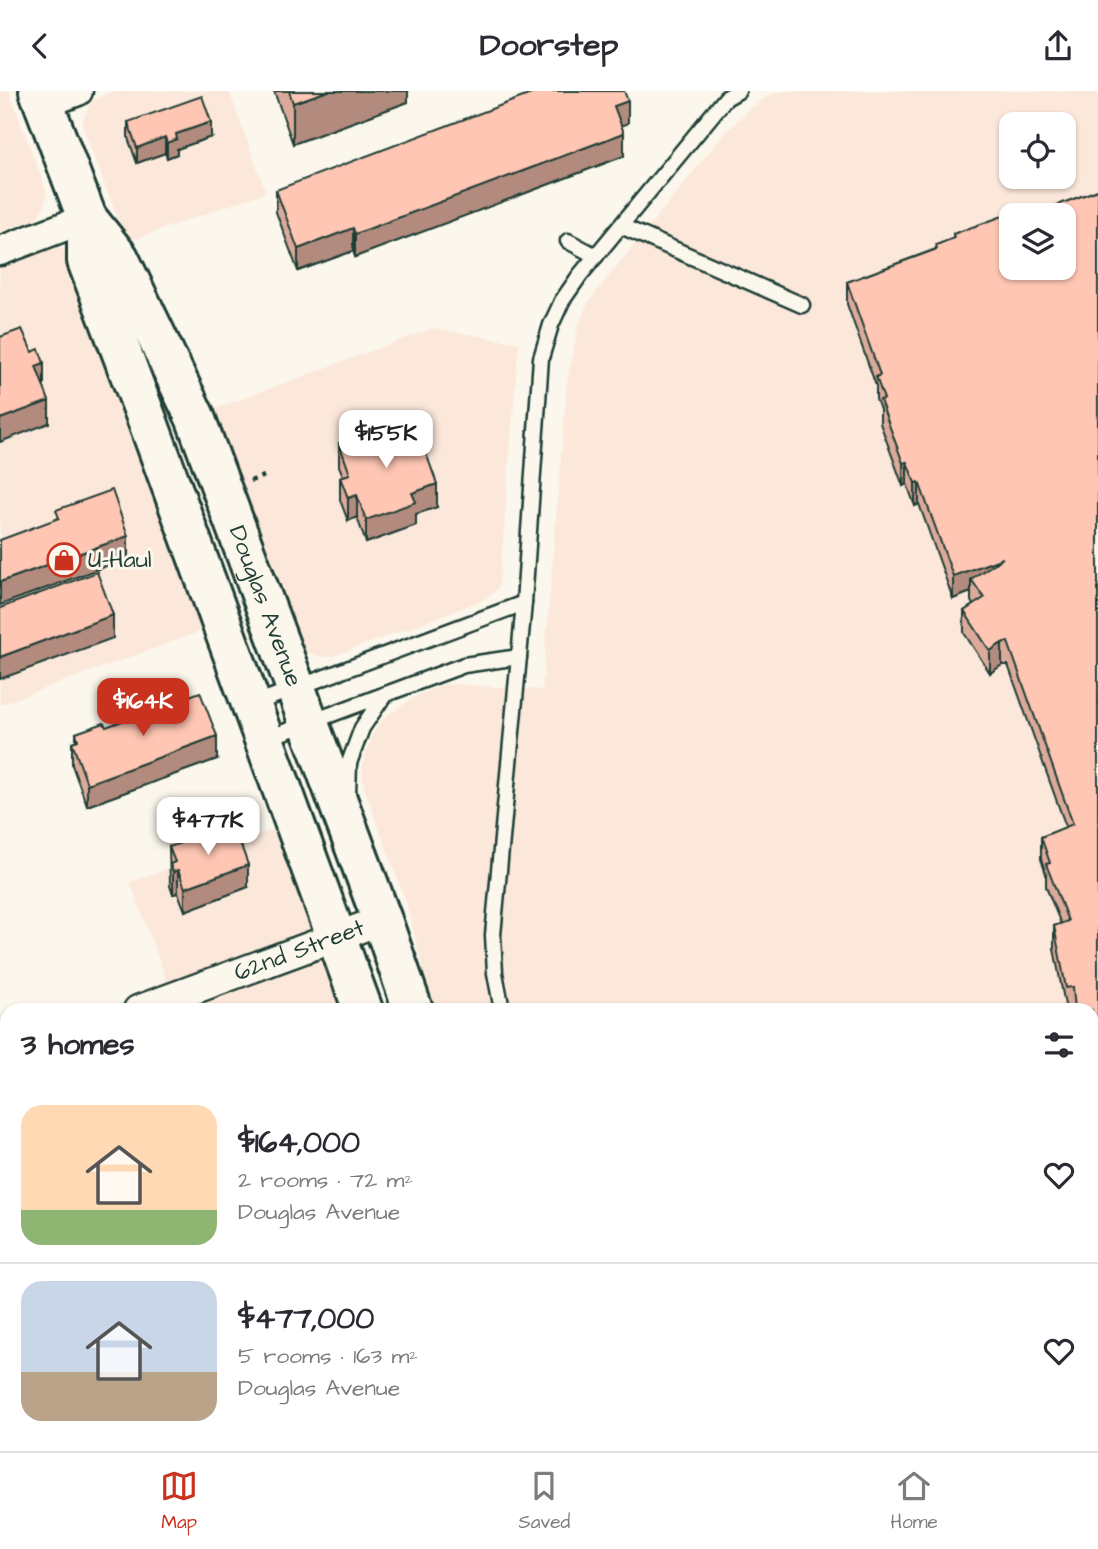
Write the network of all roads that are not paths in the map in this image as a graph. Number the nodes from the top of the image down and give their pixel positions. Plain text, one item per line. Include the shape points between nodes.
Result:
1 (738, 91) edge
2 (53, 95) edge
3 (87, 218) junction
4 (621, 226) junction
5 (568, 241) dead end
6 (0, 251) edge
7 (596, 256) junction
8 (802, 305) dead end
9 (524, 603) junction
10 (519, 657) junction
11 (385, 694) junction
12 (302, 704) junction
13 (257, 722) junction
14 (348, 827) junction
15 (383, 920) junction
16 (337, 937) junction
17 (157, 1003) edge
18 (361, 1003) edge
19 (411, 1003) edge
20 (501, 1003) edge

1 - 4 lane via 726,99
2 - 3 main road, Douglas Avenue
3 - 6 street
3 - 12 main road, Douglas Avenue via 119,258 195,417
3 - 13 main road, Douglas Avenue via 87,261
4 - 7 lane
4 - 8 lane
5 - 7 lane
7 - 9 lane via 562,301 541,358
9 - 10 lane
9 - 12 lane
10 - 11 lane via 464,665
10 - 20 lane via 493,935
11 - 12 lane
11 - 14 lane via 362,728 349,763
12 - 13 lane
12 - 13 lane
12 - 14 main road, Douglas Avenue
13 - 16 main road, Douglas Avenue
14 - 15 main road, Douglas Avenue
15 - 16 street, 62nd Street
15 - 19 main road, Douglas Avenue
16 - 17 street, 62nd Street
16 - 18 main road, Douglas Avenue

